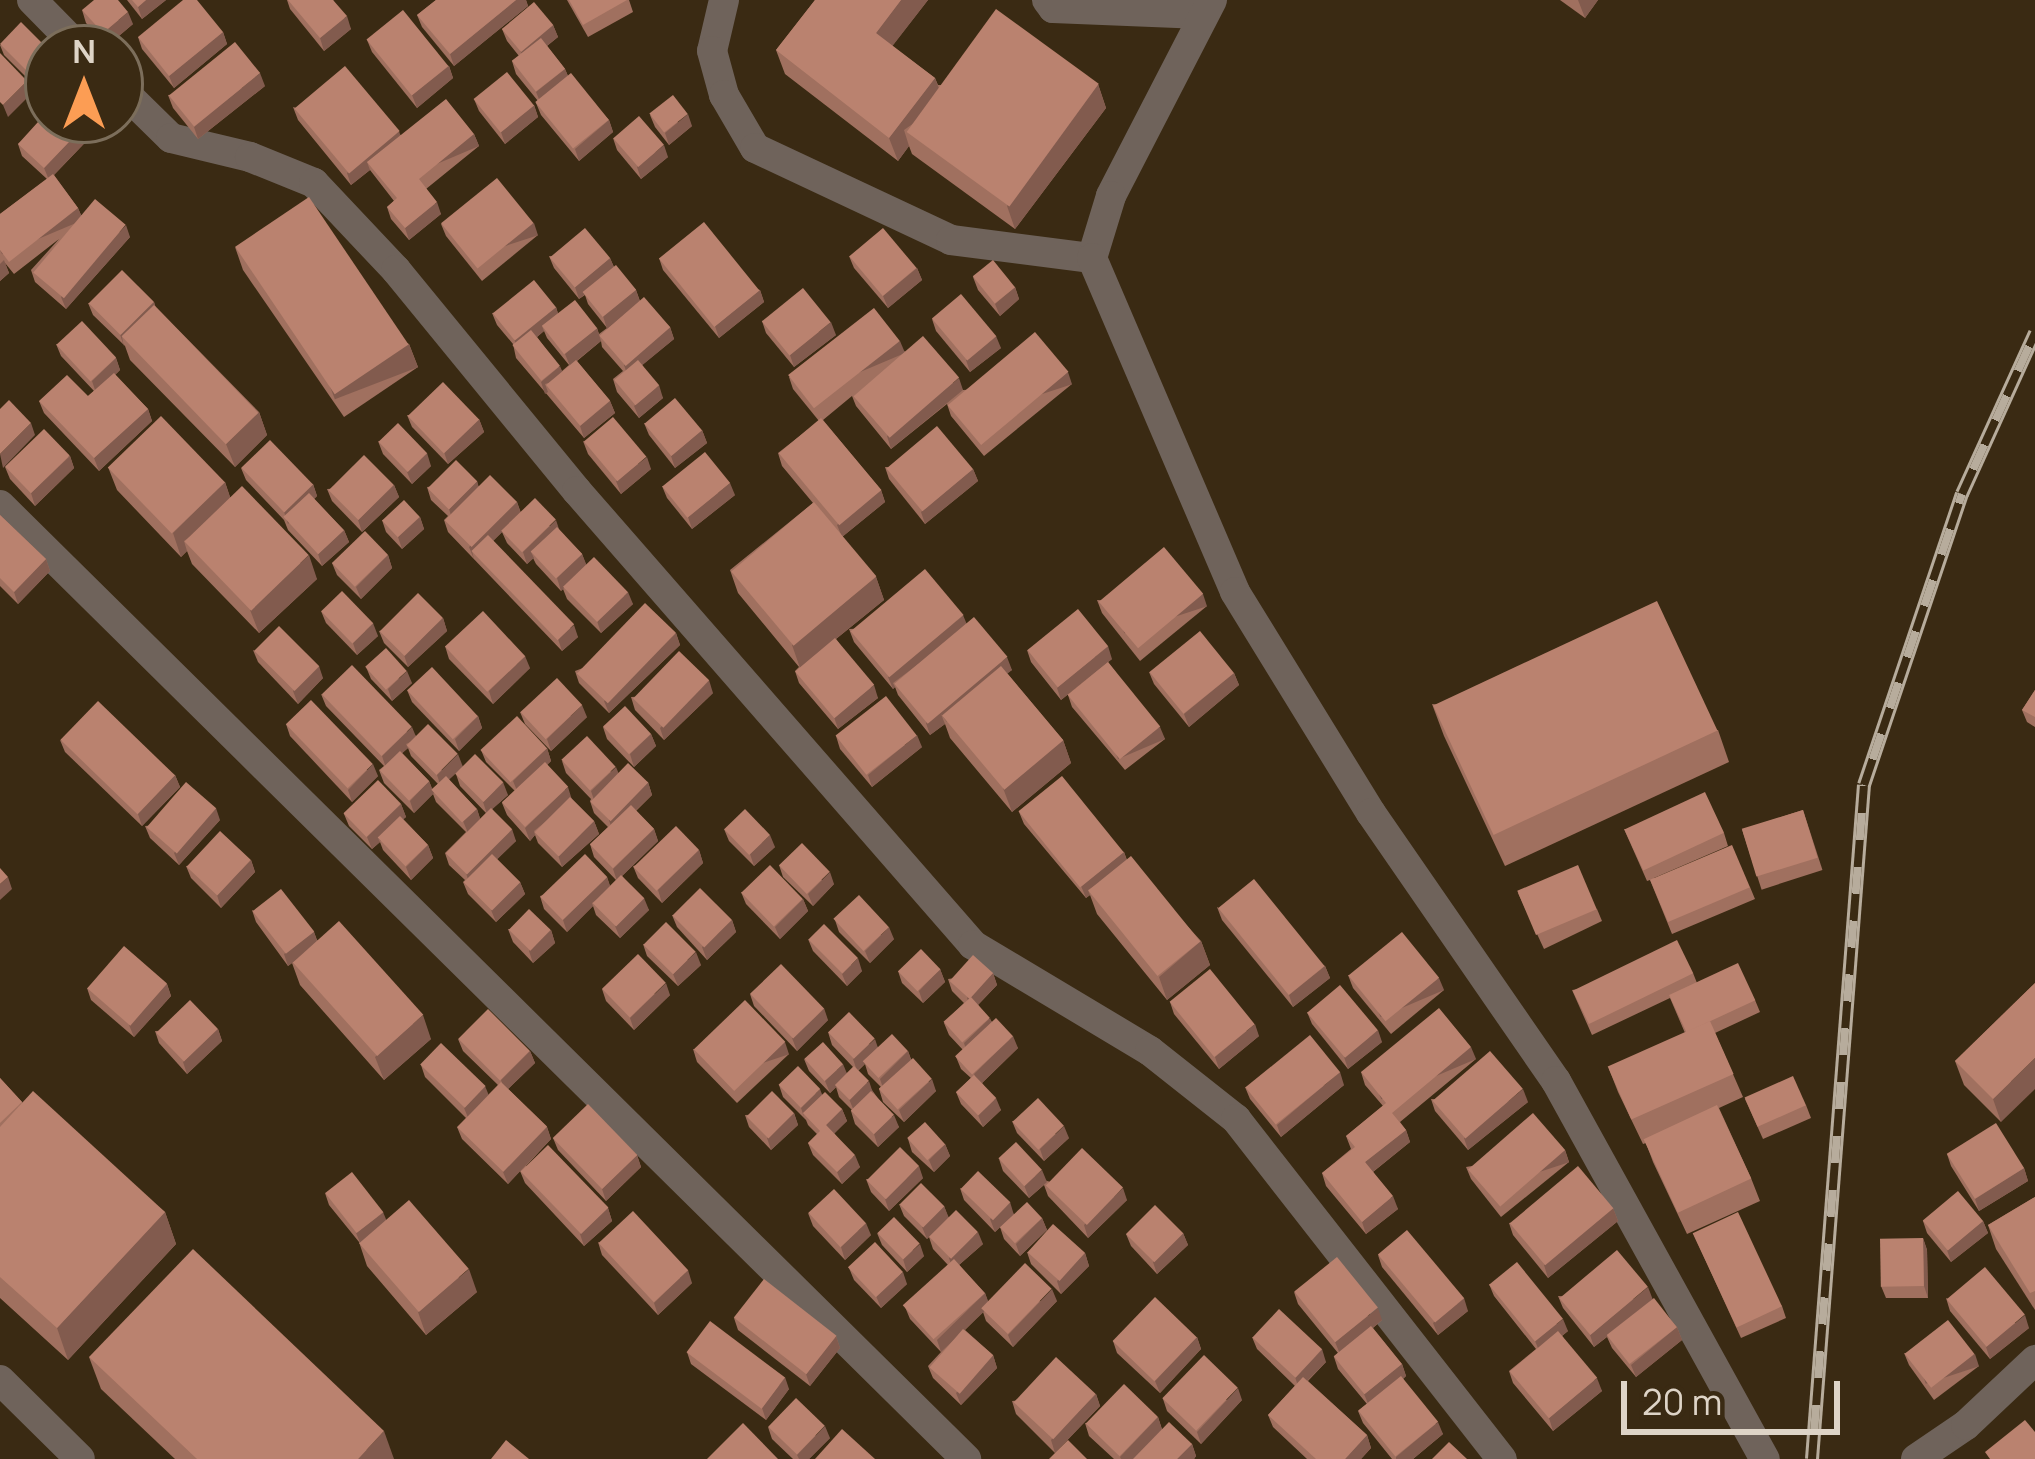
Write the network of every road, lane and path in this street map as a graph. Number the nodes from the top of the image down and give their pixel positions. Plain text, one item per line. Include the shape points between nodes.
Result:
1 (32, 0) edge
2 (724, 0) edge
3 (1047, 0) edge
4 (1207, 7) edge
5 (56, 24) edge
6 (144, 111) edge
7 (1092, 258) junction
8 (0, 505) edge
9 (2035, 1360) edge
10 (0, 1380) edge
11 (80, 1459) edge
12 (966, 1459) edge
13 (1502, 1459) edge
14 (1765, 1459) edge
15 (1916, 1459) edge

1 - 5 street
2 - 7 street via 712,50 724,95 755,148 951,240
3 - 4 street via 1053,8
4 - 7 street via 1111,196
6 - 13 street via 172,138 314,183 973,945 1150,1051 1236,1119
7 - 14 street via 1235,592 1371,813 1556,1081
8 - 12 street
9 - 15 street
10 - 11 street

